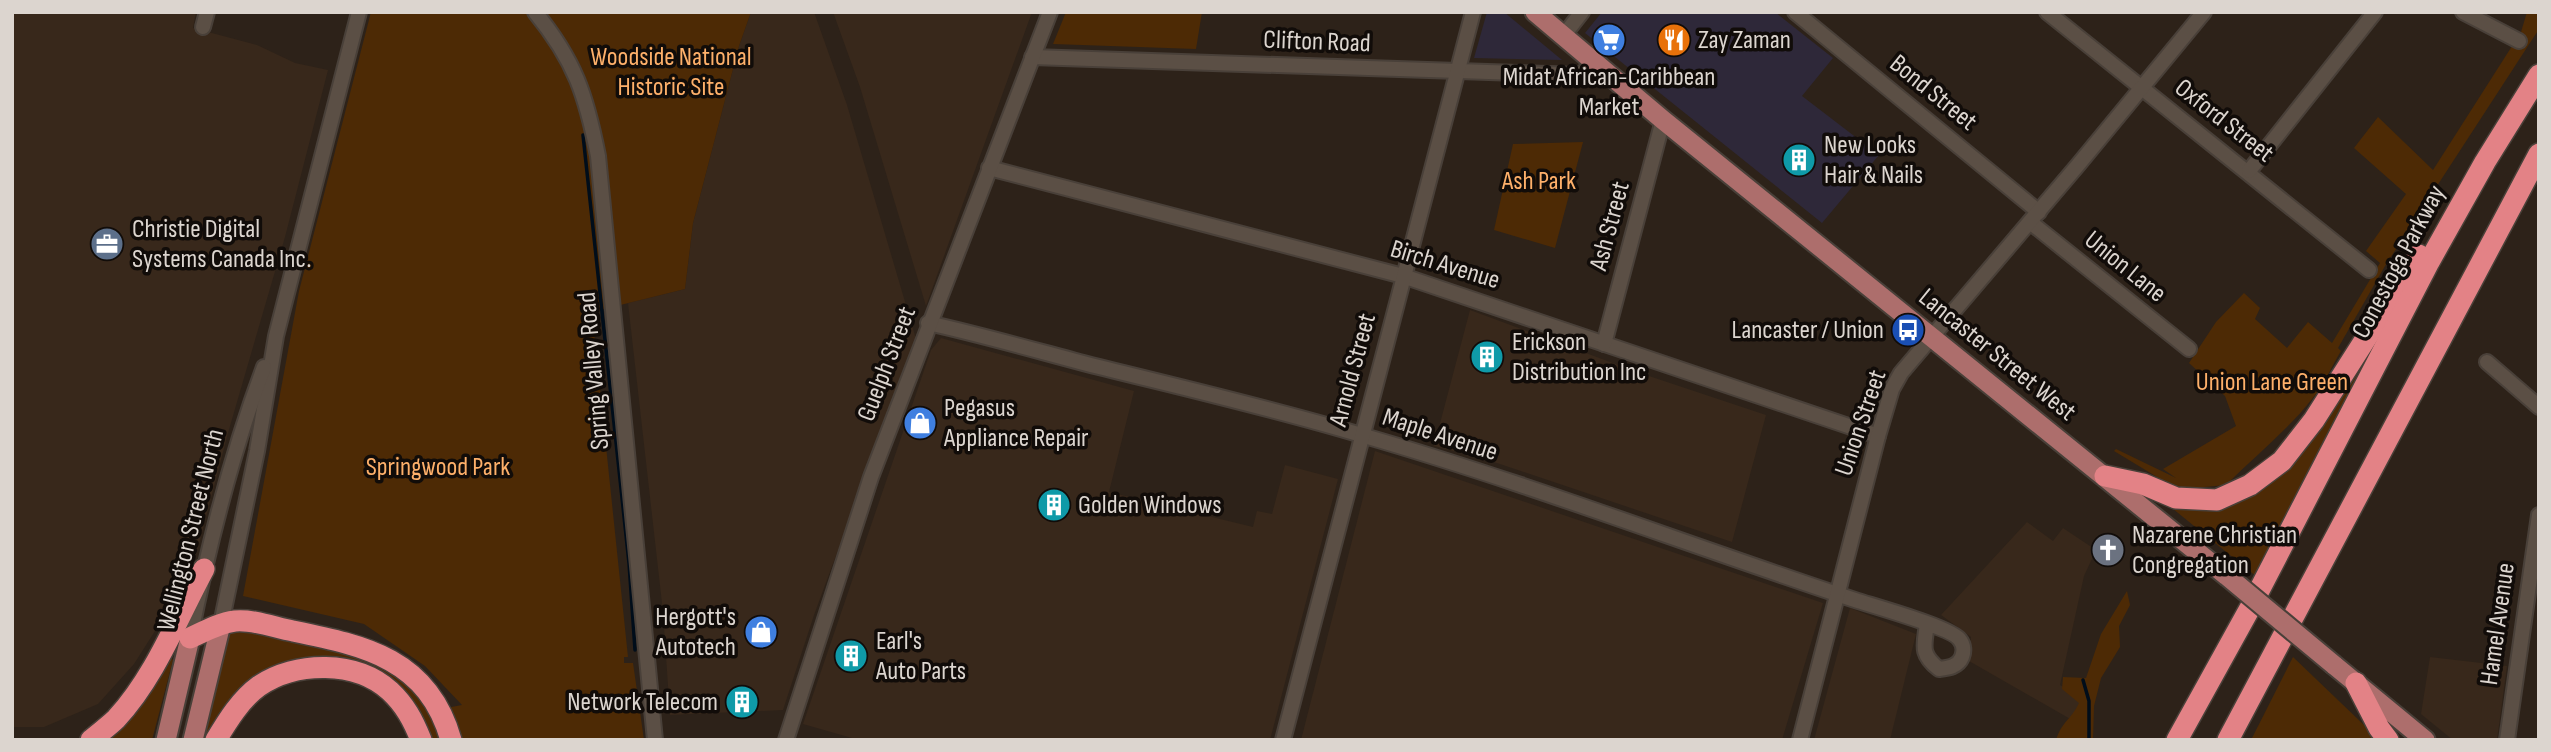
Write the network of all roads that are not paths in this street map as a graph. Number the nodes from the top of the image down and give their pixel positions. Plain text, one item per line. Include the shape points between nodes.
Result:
1 (207, 12) edge
2 (359, 12) edge
3 (535, 12) edge
4 (1050, 12) edge
5 (1473, 12) edge
6 (1535, 12) edge
7 (1582, 12) edge
8 (1795, 12) edge
9 (2048, 12) edge
10 (2204, 12) edge
11 (2375, 12) edge
12 (2463, 12) edge
13 (203, 27) dead end
14 (1564, 35) junction
15 (2519, 41) dead end
16 (1032, 57) junction
17 (1595, 62) junction
18 (1458, 71) junction
19 (2539, 75) edge
20 (2142, 88) junction
21 (1663, 120) junction
22 (2539, 154) edge
23 (2485, 162) junction
24 (989, 168) junction
25 (2249, 171) junction
26 (2034, 217) junction
27 (2369, 270) dead end
28 (1403, 276) junction
29 (928, 323) junction
30 (1932, 335) junction
31 (276, 336) junction
32 (1604, 344) junction
33 (2189, 349) dead end
34 (2487, 362) dead end
35 (2539, 407) edge
36 (1362, 435) junction
37 (1878, 436) junction
38 (2105, 476) junction
39 (2539, 515) edge
40 (2344, 524) junction
41 (204, 569) junction
42 (1837, 594) junction
43 (220, 624) junction
44 (1927, 624) dead end
45 (190, 638) junction
46 (2356, 684) junction
47 (91, 740) edge
48 (166, 740) edge
49 (194, 740) edge
50 (216, 740) edge
51 (421, 740) edge
52 (451, 740) edge
53 (654, 740) edge
54 (786, 740) edge
55 (1283, 740) edge
56 (1800, 740) edge
57 (2177, 740) edge
58 (2228, 740) edge
59 (2241, 740) edge
60 (2388, 740) edge
61 (2425, 740) edge
62 (2507, 740) edge

1 - 13 street
2 - 31 street, Wellington Street North
3 - 53 street, Spring Valley Road via 575,71 598,156
4 - 16 street, Guelph Street
5 - 18 street, Arnold Street
6 - 14 main road, Lancaster Street West
7 - 14 street
8 - 26 street, Bond Street
9 - 20 street, Oxford Street
10 - 20 street, Union Street
11 - 25 street
12 - 15 street
14 - 17 main road, Lancaster Street West
16 - 18 street, Clifton Road
16 - 24 street, Guelph Street
17 - 18 street, Clifton Road via 1580,75
17 - 21 main road, Lancaster Street West
18 - 28 street, Arnold Street
19 - 23 highway, Conestoga Parkway
20 - 25 street, Oxford Street
20 - 26 street, Union Street
21 - 30 main road, Lancaster Street West
21 - 32 street, Ash Street
22 - 40 highway
23 - 38 highway via 2455,199 2314,420 2282,461 2250,485 2217,500 2176,498 2143,484
23 - 57 highway, Conestoga Parkway
24 - 28 street, Birch Avenue
24 - 29 street, Guelph Street
25 - 27 street, Oxford Street
26 - 30 street, Union Street
26 - 33 street, Union Lane
28 - 32 street, Birch Avenue
28 - 36 street, Arnold Street
29 - 36 street, Maple Avenue
29 - 54 street, Guelph Street via 871,477
30 - 37 street, Union Street via 1900,373
30 - 38 main road, Lancaster Street West
31 - 41 street, Wellington Street North via 251,401
31 - 43 street, Wellington Street North
32 - 37 street, Birch Avenue
34 - 35 street
36 - 42 street, Maple Avenue
36 - 55 street, Arnold Street
37 - 42 street, Union Street
38 - 46 main road, Lancaster Street West, bridge
39 - 62 street, Hamel Avenue
40 - 58 highway
40 - 59 highway
41 - 45 street, Wellington Street North
41 - 47 highway via 141,686
42 - 44 street, Maple Avenue
42 - 56 street, Union Street
43 - 45 highway
43 - 49 main road, Wellington Street North
43 - 52 highway via 239,620 348,642 382,655 410,672 435,703
45 - 48 main road, Wellington Street North
46 - 60 highway
46 - 61 main road, Lancaster Street West
50 - 51 highway via 258,687 305,668 330,667 351,670 388,688 413,719

